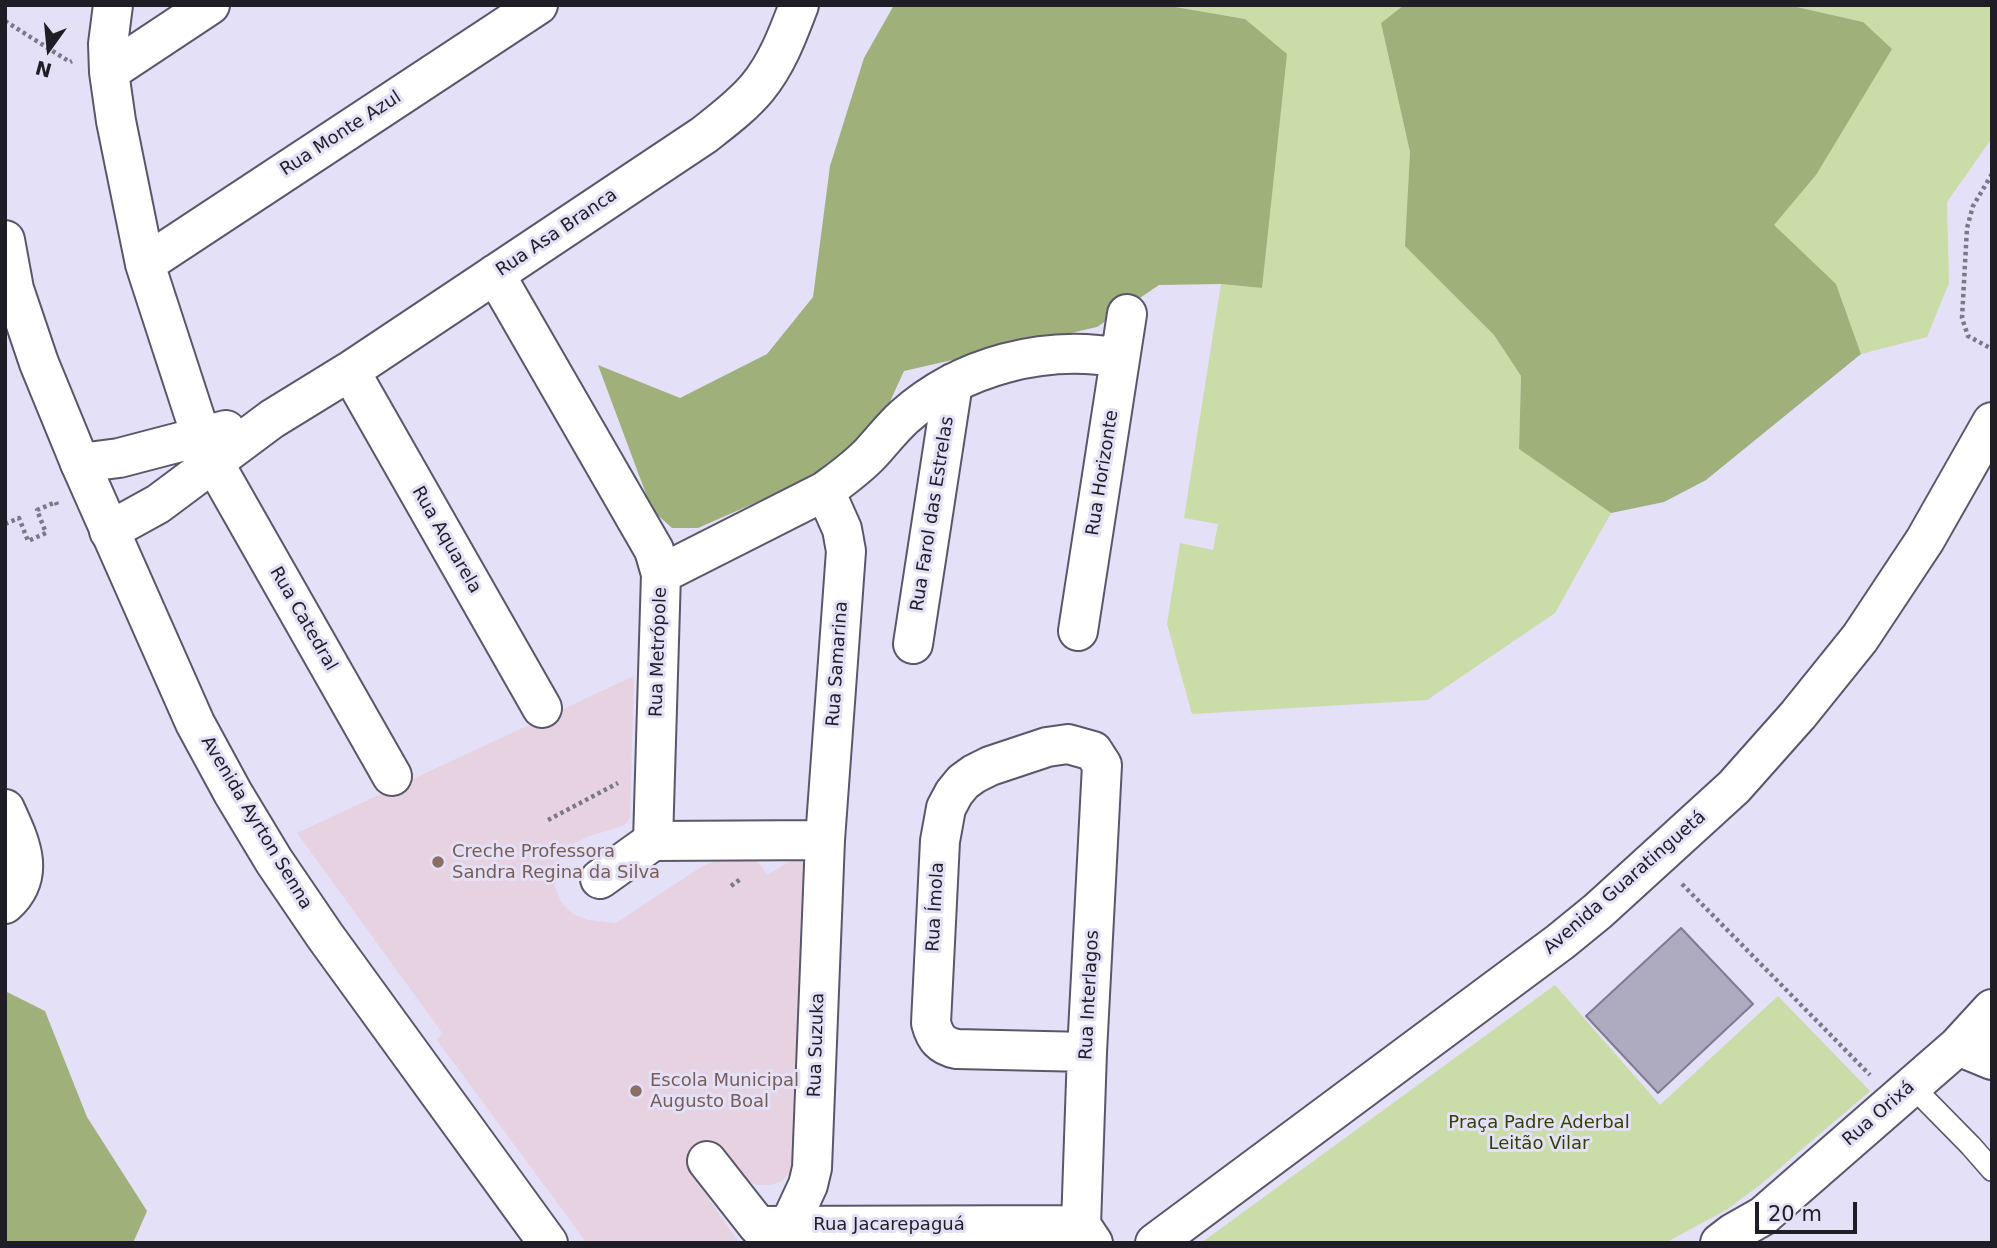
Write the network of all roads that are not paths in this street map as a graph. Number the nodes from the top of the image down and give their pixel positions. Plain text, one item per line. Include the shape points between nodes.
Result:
1 (113, 5) edge
2 (210, 5) edge
3 (538, 5) edge
4 (799, 5) edge
5 (108, 58) junction
6 (5, 240) edge
7 (145, 264) junction
8 (495, 274) junction
9 (1127, 314) dead end
10 (1121, 358) junction
11 (350, 371) junction
12 (953, 383) junction
13 (1992, 422) edge
14 (208, 449) junction
15 (80, 463) junction
16 (825, 491) junction
17 (102, 516) junction
18 (662, 574) junction
19 (1078, 631) dead end
20 (913, 644) dead end
21 (542, 708) dead end
22 (1102, 765) joint
23 (392, 776) dead end
24 (5, 809) edge
25 (825, 840) junction
26 (653, 841) junction
27 (600, 879) dead end
28 (5, 904) edge
29 (1992, 1009) edge
30 (1087, 1052) junction
31 (1975, 1053) edge
32 (1903, 1093) junction
33 (707, 1161) dead end
34 (1992, 1170) edge
35 (1755, 1229) edge
36 (785, 1234) edge
37 (1087, 1234) edge
38 (548, 1243) edge
39 (1155, 1243) edge
40 (1720, 1243) edge

1 - 5 street
2 - 5 street
3 - 7 street, Rua Monte Azul
4 - 8 street, Rua Asa Branca via 780,52 758,87 737,109
5 - 7 street
6 - 15 street, Avenida Ayrton Senna via 35,351
7 - 14 street
8 - 11 street, Rua Asa Branca
8 - 18 street, Rua Metrópole via 654,550
9 - 10 street, Rua Horizonte
10 - 12 street via 1076,353 1038,357 1005,363
10 - 19 street, Rua Horizonte
11 - 14 street, Rua Asa Branca via 272,419
11 - 21 street, Rua Aquarela
12 - 16 street via 904,417 848,475
12 - 20 street, Rua Farol das Estrelas
13 - 39 street, Avenida Guaratinguetá via 1925,540 1860,638 1734,787 1560,942
14 - 15 street, Rua Asa Branca
14 - 17 street, Rua Asa Branca via 150,509
14 - 23 street, Rua Catedral
15 - 17 street, Avenida Ayrton Senna
16 - 18 street
16 - 25 street, Rua Samarina via 846,551
17 - 38 street, Avenida Ayrton Senna via 195,723 260,838 325,936
18 - 26 street, Rua Metrópole
22 - 30 street, Rua Interlagos
22 - 30 street, Rua Ímola via 1093,751 1082,747 1047,747 990,766 954,793 940,841 932,986 933,1033 947,1047
24 - 28 street via 22,844 23,859 19,887
25 - 26 street
25 - 36 street, Rua Suzuka via 812,1168
26 - 27 street
29 - 31 street, Rua Orixá
30 - 37 street, Rua Interlagos
31 - 32 street, Rua Orixá
32 - 34 lane via 1971,1146
32 - 35 street, Rua Orixá
33 - 36 street, Rua Jacarepaguá via 758,1226
35 - 40 street, Rua Orixá via 1733,1233
36 - 37 street, Rua Jacarepaguá

